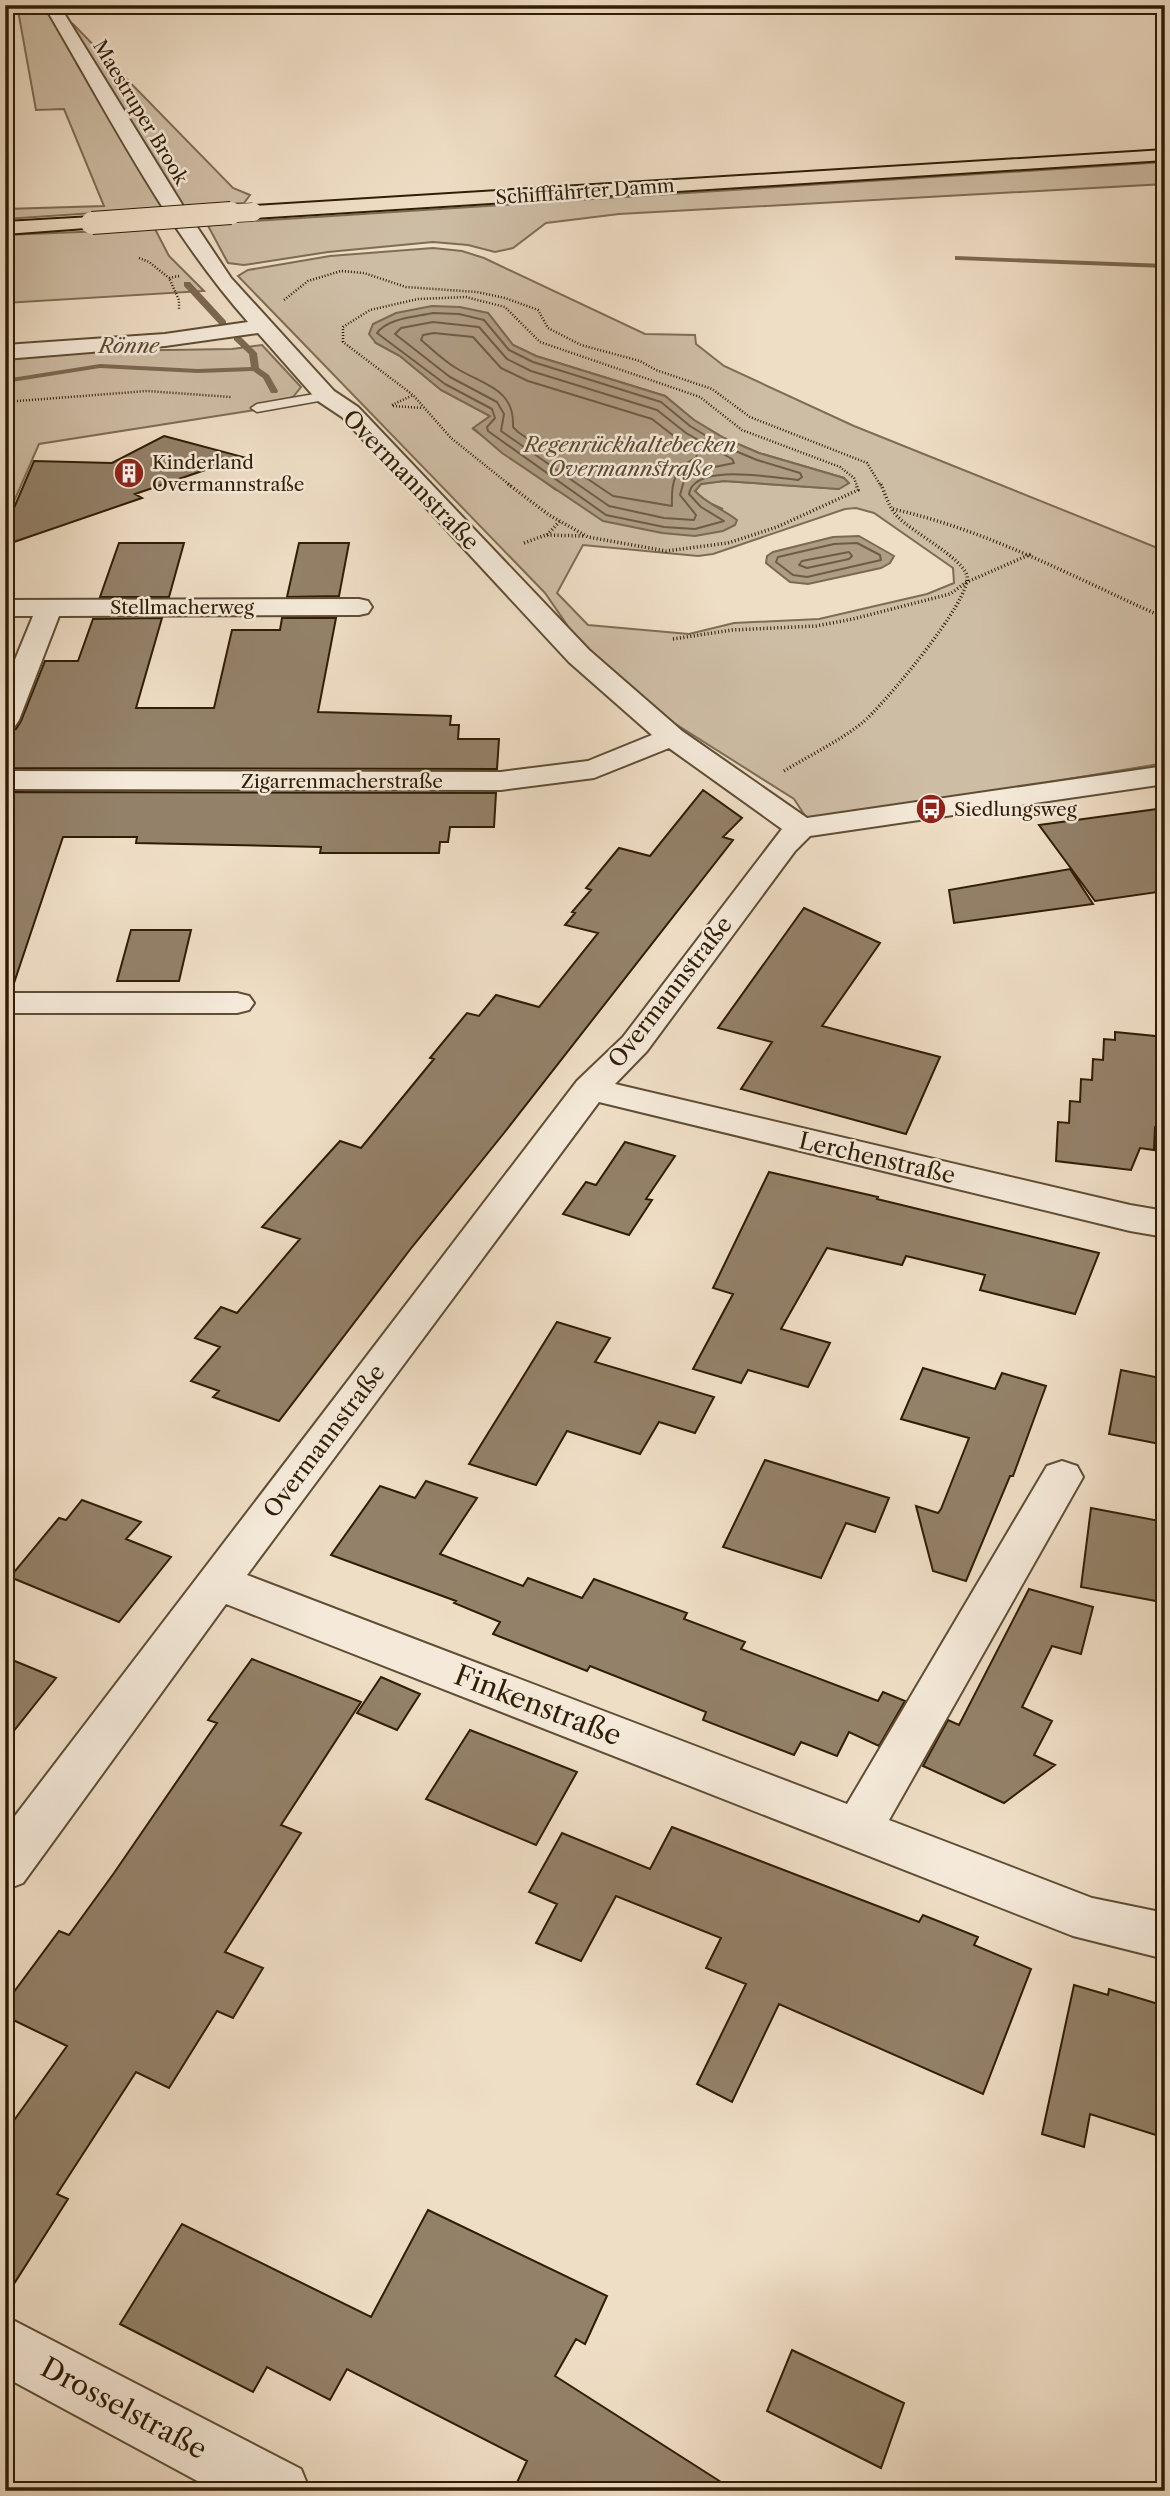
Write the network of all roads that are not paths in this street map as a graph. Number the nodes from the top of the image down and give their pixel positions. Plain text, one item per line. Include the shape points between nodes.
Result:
1 (51, 5) edge
2 (1165, 155) edge
3 (173, 205) joint
4 (5, 228) edge
5 (257, 319) junction
6 (5, 352) edge
7 (326, 396) junction
8 (261, 408) road end
9 (359, 607) dead end
10 (5, 608) edge
11 (49, 608) junction
12 (5, 720) edge
13 (672, 737) junction
14 (1165, 775) edge
15 (5, 780) edge
16 (801, 828) junction
17 (5, 1003) edge
18 (237, 1003) dead end
19 (590, 1089) junction
20 (1165, 1224) edge
21 (1062, 1477) dead end
22 (217, 1581) junction
23 (858, 1829) junction
24 (5, 1868) edge
25 (1165, 1936) edge
26 (5, 2345) edge
27 (279, 2491) edge

1 - 3 street, Maestruper Brook
2 - 4 main road, Schifffahrter Damm, bridge
3 - 5 street, Overmannstraße via 224,282
5 - 6 street via 165,340
5 - 7 street, Overmannstraße
7 - 8 lane
7 - 13 street, Overmannstraße via 350,412 579,656
9 - 11 street, Stellmacherweg
10 - 11 street, Stellmacherweg
11 - 12 street
13 - 15 street, Zigarrenmacherstraße via 594,769 501,781
13 - 16 street, Overmannstraße
14 - 16 street
16 - 19 street, Overmannstraße via 784,844 635,1044
17 - 18 street
19 - 20 street, Lerchenstraße
19 - 22 street, Overmannstraße
21 - 23 street
22 - 23 street, Finkenstraße
22 - 24 street, Overmannstraße
23 - 25 street, Finkenstraße via 1091,1920
26 - 27 street, Drosselstraße

